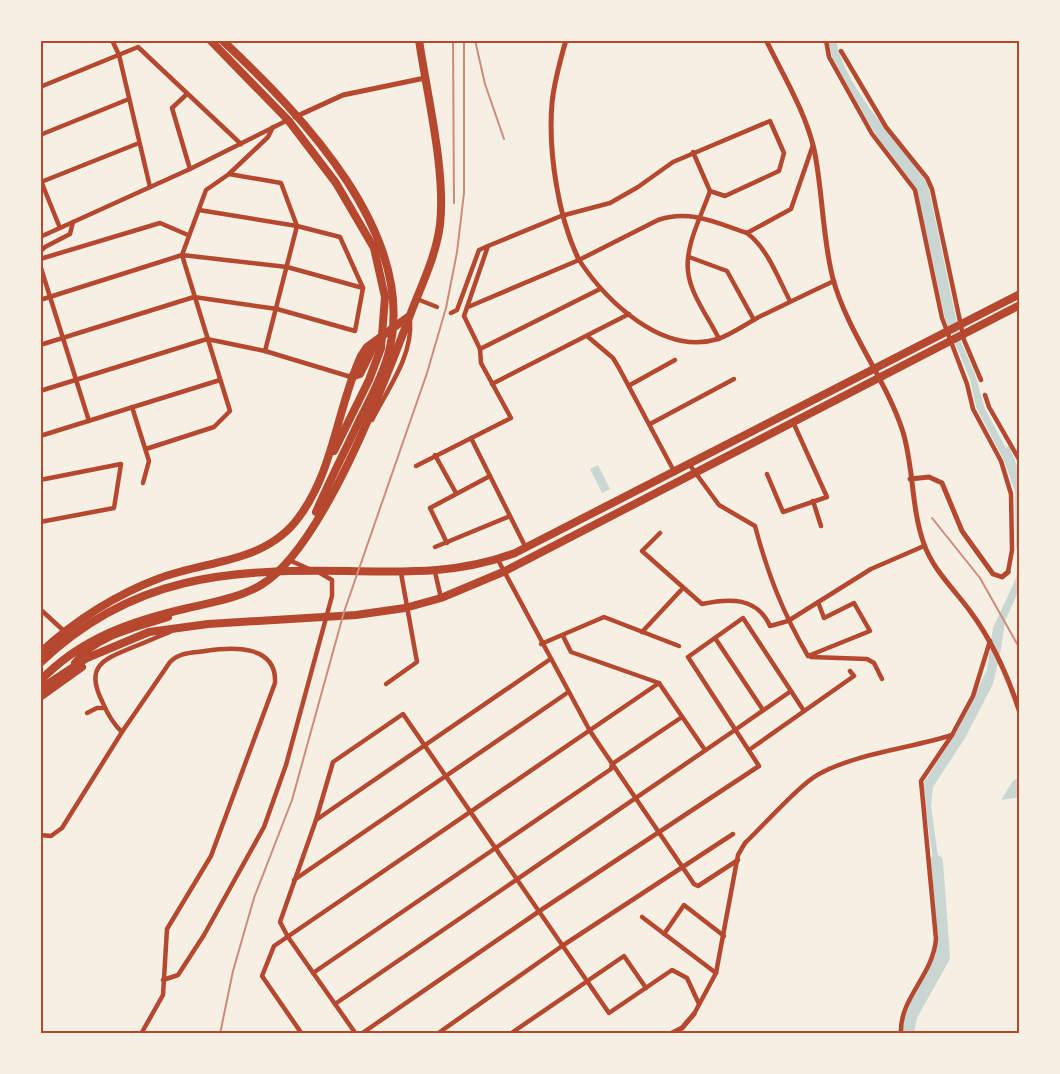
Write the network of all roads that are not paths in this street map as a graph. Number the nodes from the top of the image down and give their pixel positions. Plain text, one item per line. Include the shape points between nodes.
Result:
1 (112, 40) edge
2 (210, 40) edge
3 (222, 40) edge
4 (419, 40) edge
5 (566, 40) edge
6 (766, 40) edge
7 (826, 40) edge
8 (841, 51) dead end
9 (119, 55) junction
10 (425, 78) junction
11 (40, 87) edge
12 (188, 94) junction
13 (129, 99) junction
14 (297, 116) junction
15 (288, 120) junction
16 (273, 127) junction
17 (40, 135) edge
18 (139, 143) junction
19 (241, 144) junction
20 (813, 145) junction
21 (693, 152) junction
22 (190, 169) junction
23 (229, 174) junction
24 (41, 181) edge
25 (150, 187) junction
26 (710, 190) junction
27 (199, 210) junction
28 (561, 216) junction
29 (701, 218) junction
30 (73, 222) junction
31 (297, 226) junction
32 (60, 228) junction
33 (747, 233) junction
34 (188, 235) junction
35 (40, 237) edge
36 (488, 246) junction
37 (40, 252) edge
38 (182, 255) junction
39 (689, 257) junction
40 (40, 259) edge
41 (579, 260) junction
42 (40, 265) edge
43 (287, 267) junction
44 (834, 281) junction
45 (363, 288) junction
46 (600, 289) junction
47 (1020, 294) edge
48 (50, 297) junction
49 (194, 297) junction
50 (417, 299) junction
51 (40, 300) edge
52 (790, 302) junction
53 (1020, 305) edge
54 (437, 307) dead end
55 (468, 307) junction
56 (277, 309) junction
57 (451, 313) dead end
58 (411, 314) junction
59 (629, 314) junction
60 (754, 320) junction
61 (587, 336) junction
62 (63, 338) junction
63 (207, 339) junction
64 (719, 339) junction
65 (380, 344) junction
66 (40, 345) edge
67 (480, 349) junction
68 (265, 351) junction
69 (675, 360) dead end
70 (874, 369) junction
71 (351, 377) junction
72 (879, 377) junction
73 (76, 379) junction
74 (734, 379) dead end
75 (220, 380) junction
76 (981, 380) dead end
77 (492, 384) junction
78 (630, 385) junction
79 (40, 391) edge
80 (985, 395) dead end
81 (132, 407) junction
82 (89, 421) junction
83 (793, 422) junction
84 (650, 423) junction
85 (40, 436) edge
86 (471, 438) junction
87 (146, 449) junction
88 (435, 455) junction
89 (1020, 461) edge
90 (689, 464) junction
91 (416, 466) dead end
92 (675, 473) junction
93 (693, 473) junction
94 (767, 474) dead end
95 (490, 476) junction
96 (910, 479) junction
97 (40, 480) edge
98 (143, 483) dead end
99 (456, 493) junction
100 (1011, 494) junction
101 (1020, 494) edge
102 (312, 496) junction
103 (813, 501) junction
104 (510, 516) junction
105 (40, 522) edge
106 (821, 526) dead end
107 (660, 533) dead end
108 (447, 543) junction
109 (924, 546) junction
110 (435, 547) dead end
111 (526, 548) junction
112 (1016, 552) edge
113 (289, 560) junction
114 (498, 560) junction
115 (435, 572) junction
116 (503, 572) junction
117 (1008, 572) joint
118 (400, 573) junction
119 (682, 588) junction
120 (229, 598) junction
121 (441, 598) junction
122 (818, 602) junction
123 (405, 608) junction
124 (40, 609) edge
125 (788, 621) junction
126 (250, 622) junction
127 (64, 631) junction
128 (170, 632) junction
129 (642, 632) junction
130 (563, 636) junction
131 (715, 638) junction
132 (990, 641) junction
133 (541, 644) junction
134 (679, 646) dead end
135 (40, 653) edge
136 (808, 656) junction
137 (549, 660) junction
138 (40, 663) edge
139 (71, 668) junction
140 (850, 671) dead end
141 (882, 680) dead end
142 (40, 681) edge
143 (659, 683) junction
144 (386, 684) dead end
145 (791, 691) junction
146 (567, 693) junction
147 (41, 694) edge
148 (105, 708) junction
149 (763, 710) junction
150 (804, 711) junction
151 (87, 712) dead end
152 (1020, 713) edge
153 (682, 717) junction
154 (735, 730) junction
155 (590, 731) junction
156 (122, 732) junction
157 (952, 735) junction
158 (424, 746) junction
159 (705, 750) junction
160 (749, 750) junction
161 (612, 764) junction
162 (446, 777) junction
163 (636, 798) junction
164 (471, 813) junction
165 (316, 820) junction
166 (659, 831) junction
167 (733, 834) dead end
168 (40, 836) edge
169 (494, 847) junction
170 (738, 860) junction
171 (684, 867) junction
172 (294, 880) junction
173 (516, 880) junction
174 (539, 912) junction
175 (642, 917) dead end
176 (664, 934) junction
177 (724, 936) junction
178 (288, 937) junction
179 (562, 946) junction
180 (313, 973) junction
181 (716, 973) junction
182 (163, 980) junction
183 (587, 981) junction
184 (646, 988) junction
185 (335, 1004) junction
186 (699, 1004) junction
187 (694, 1014) joint
188 (445, 1027) junction
189 (141, 1034) edge
190 (302, 1034) edge
191 (356, 1034) edge
192 (361, 1034) edge
193 (437, 1034) edge
194 (449, 1034) edge
195 (510, 1034) edge
196 (670, 1034) edge
197 (901, 1034) edge

1 - 9 street
2 - 15 highway
3 - 14 highway
4 - 10 highway
5 - 28 street via 554,86 551,123
6 - 20 street via 799,106
7 - 100 street via 829,57 872,134 915,190 942,318 973,409 1001,461
8 - 76 street via 886,127 932,189 964,340
9 - 11 street
9 - 12 street via 138,47
9 - 13 street
10 - 14 street via 344,95
10 - 50 highway via 441,201 438,240
12 - 19 street
12 - 22 street via 172,108
13 - 17 street
13 - 18 street
14 - 15 street
14 - 113 highway via 374,228 388,264 394,320 377,385 303,539
15 - 16 street
15 - 65 highway via 336,183 374,248 385,297
16 - 19 street
16 - 23 street via 268,137
18 - 24 street
18 - 25 street
19 - 22 street
20 - 33 street via 791,209
20 - 44 street via 824,236
21 - 26 street
21 - 26 street via 770,121 782,147 779,171 724,196
21 - 28 street via 610,203
22 - 25 street
23 - 27 street via 206,190
23 - 31 street via 281,183
24 - 32 street
25 - 30 street
26 - 29 street
27 - 31 street
27 - 34 street
28 - 36 street
28 - 41 street
29 - 33 street
29 - 39 street
29 - 41 street via 672,215
30 - 32 street
30 - 37 street via 70,234
31 - 43 street
31 - 45 street via 340,237
32 - 35 street
33 - 52 street via 764,250
34 - 38 street
34 - 40 street via 160,223
36 - 55 street
36 - 57 street via 479,250 457,310
38 - 43 street
38 - 48 street
38 - 49 street
39 - 60 street via 727,271
39 - 64 street via 691,284
41 - 46 street
41 - 55 street
42 - 48 street
43 - 45 street
43 - 56 street
44 - 52 street
44 - 70 street
45 - 56 street via 355,331
46 - 59 street
46 - 67 street
47 - 70 highway
48 - 51 street
48 - 62 street
49 - 56 street
49 - 62 street
49 - 63 street
50 - 54 street
50 - 58 highway
52 - 60 street
53 - 72 highway
55 - 67 street via 464,316
56 - 68 street
58 - 65 highway
58 - 113 highway via 393,364 329,498
59 - 61 street
59 - 64 street via 670,338 700,342
60 - 64 street
61 - 77 street
61 - 78 street via 613,358
62 - 66 street
62 - 73 street
63 - 68 street
63 - 73 street
63 - 75 street
65 - 71 highway via 363,351
65 - 102 highway via 369,380
67 - 77 street via 481,363
68 - 71 street
69 - 78 street
70 - 72 street
70 - 90 highway
71 - 102 highway via 341,419
72 - 83 highway
72 - 96 street via 903,432
73 - 79 street
73 - 82 street
74 - 84 street
75 - 81 street
75 - 87 street via 230,411 214,427
77 - 86 street via 511,418
78 - 84 street
80 - 89 street
81 - 82 street
81 - 87 street
82 - 85 street
83 - 93 highway
83 - 103 street via 827,496
84 - 92 street
86 - 88 street
86 - 95 street
87 - 98 street via 149,461
88 - 91 street
88 - 99 street
90 - 92 highway
90 - 93 street
92 - 111 highway
93 - 116 highway
93 - 125 street via 719,505 754,526 771,584
94 - 103 street via 783,512
95 - 99 street
95 - 104 street
96 - 109 street
96 - 117 street via 929,477 942,483 962,531 993,573 1002,577
97 - 105 street via 121,464 114,508
99 - 108 street via 430,508
100 - 101 street
100 - 112 street
102 - 127 highway via 297,520 268,545 243,556 156,579
103 - 106 street
104 - 108 street
104 - 111 street
107 - 119 street via 642,551
108 - 110 street
109 - 122 street via 871,569
109 - 132 street
111 - 114 highway
112 - 117 street
113 - 120 highway via 263,584
113 - 182 street via 329,577 333,585 286,765 264,827 223,905 178,975
114 - 115 highway
114 - 116 street
115 - 118 highway
115 - 121 street
116 - 121 highway
116 - 133 street
118 - 123 street
118 - 138 highway via 273,571 184,581 120,607 73,634
119 - 125 street via 702,604 730,599 753,605 766,616 770,626
119 - 129 street
120 - 139 highway via 107,639 88,648
120 - 142 highway via 132,622 76,651
121 - 123 highway
122 - 125 street
122 - 136 street via 824,618 854,603 870,631
123 - 126 highway
123 - 144 street via 417,662
124 - 127 street
125 - 136 street
126 - 128 highway
126 - 139 highway via 149,632
127 - 135 highway
128 - 147 highway via 100,657
128 - 148 street via 99,665 94,680
129 - 130 street via 604,617
129 - 134 street
130 - 133 street
130 - 143 street via 571,652
131 - 145 street via 743,618
131 - 149 street
131 - 154 street via 688,657
132 - 152 street
132 - 157 street via 979,681
133 - 137 street
136 - 141 street via 867,659 874,663
137 - 146 street
137 - 158 street
139 - 147 highway
140 - 150 street via 854,676
143 - 153 street
143 - 155 street
145 - 149 street
145 - 150 street
146 - 155 street
146 - 162 street
148 - 151 street
148 - 156 street
149 - 154 street
150 - 160 street
153 - 159 street
153 - 161 street
154 - 159 street
154 - 160 street
155 - 161 street
155 - 164 street
156 - 168 street via 62,828 51,836
156 - 182 street via 170,662 181,654 241,647 273,666 275,683 211,856 167,929
157 - 170 street via 838,765 817,775 745,843
157 - 197 street via 921,781 935,954 902,1014
158 - 162 street
158 - 165 street
158 - 165 street via 403,714 376,732 333,762
159 - 163 street
160 - 166 street via 759,766
161 - 163 street
161 - 169 street
162 - 164 street
162 - 172 street
163 - 166 street
163 - 173 street
164 - 169 street
164 - 178 street
165 - 172 street
166 - 171 street
166 - 174 street
167 - 171 street
169 - 173 street
169 - 180 street
170 - 171 street via 698,886
170 - 177 street
171 - 179 street
172 - 178 street via 280,922
173 - 174 street
173 - 185 street
174 - 179 street
174 - 192 street
175 - 176 street
176 - 177 street via 684,905
176 - 181 street
177 - 181 street
178 - 180 street
178 - 190 street via 274,946 262,976
179 - 183 street
179 - 188 street
180 - 185 street
181 - 186 street
182 - 189 street via 163,995
183 - 184 street via 609,1013
183 - 184 street via 624,956
183 - 195 street
184 - 186 street via 672,970 687,978
185 - 191 street
186 - 187 street
187 - 196 street via 682,1028
188 - 193 street
188 - 194 street

